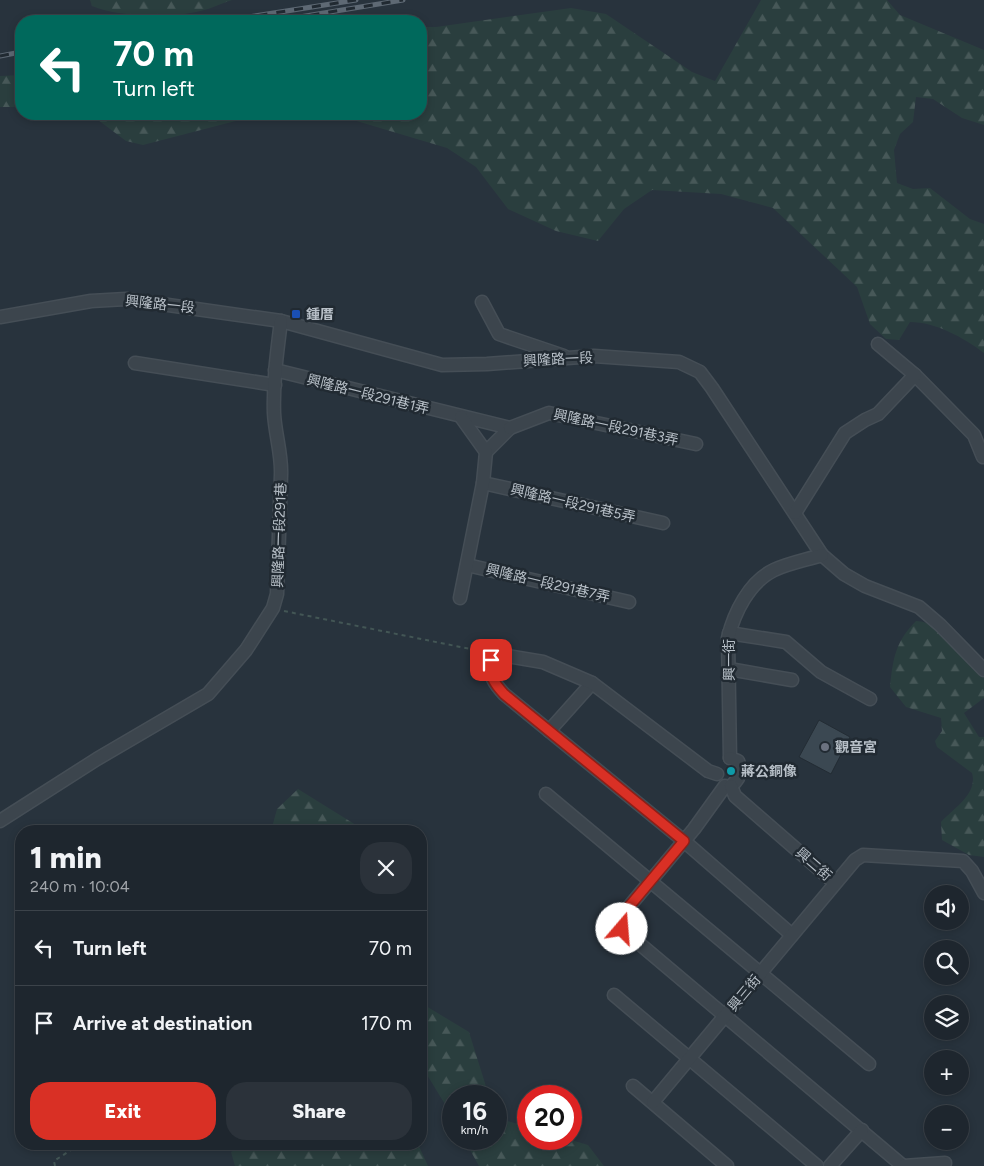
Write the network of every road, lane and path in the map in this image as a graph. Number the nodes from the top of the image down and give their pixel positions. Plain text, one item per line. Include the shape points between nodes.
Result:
1 (482, 302) dead end
2 (0, 317) edge
3 (281, 321) junction
4 (878, 344) dead end
5 (569, 358) junction
6 (135, 363) dead end
7 (275, 370) junction
8 (915, 375) junction
9 (275, 385) junction
10 (461, 417) junction
11 (510, 428) junction
12 (696, 444) dead end
13 (486, 452) junction
14 (983, 457) edge
15 (483, 483) junction
16 (795, 513) junction
17 (663, 523) dead end
18 (822, 555) junction
19 (466, 564) junction
20 (460, 598) dead end
21 (629, 602) dead end
22 (273, 608) junction
23 (729, 633) junction
24 (494, 659) junction
25 (729, 669) junction
26 (984, 670) edge
27 (792, 680) dead end
28 (592, 683) junction
29 (870, 699) dead end
30 (549, 731) junction
31 (730, 758) junction
32 (717, 774) junction
33 (728, 786) junction
34 (546, 794) dead end
35 (0, 821) edge
36 (684, 841) junction
37 (650, 881) junction
38 (835, 883) junction
39 (984, 892) edge
40 (792, 935) junction
41 (760, 973) junction
42 (614, 995) dead end
43 (726, 1015) junction
44 (689, 1058) junction
45 (869, 1064) dead end
46 (632, 1086) dead end
47 (653, 1102) junction
48 (862, 1130) junction
49 (71, 1150) edge
50 (945, 1163) dead end
51 (55, 1166) edge
52 (727, 1166) edge
53 (817, 1166) edge
54 (830, 1166) edge
55 (903, 1166) edge

1 - 5 street via 499,334
2 - 3 street, 興隆路一段 via 91,301 126,299
3 - 5 street, 興隆路一段 via 442,365
3 - 7 street, 興隆路一段291巷
4 - 8 street
5 - 16 street, 興隆路一段 via 594,356 679,362 700,372
6 - 9 street
7 - 9 street, 興隆路一段291巷
7 - 10 street, 興隆路一段291巷1弄
8 - 14 street via 974,436
8 - 16 street via 878,414 845,433
9 - 22 street, 興隆路一段291巷 via 274,415 282,460 277,594
10 - 11 street, 興隆路一段291巷1弄
10 - 13 street
11 - 12 street, 興隆路一段291巷3弄 via 549,412
11 - 13 street
13 - 15 street
15 - 17 street, 興隆路一段291巷5弄
15 - 19 street
16 - 18 street, 興隆路一段
18 - 23 street, 興一街 via 774,570 763,577 743,601
18 - 26 street, 興隆路一段 via 844,574 865,586 919,607
19 - 20 street
19 - 21 street, 興隆路一段291巷7弄
22 - 24 path via 482,650
22 - 35 street, 興隆路一段291巷 via 246,650 208,694
23 - 25 street, 興一街
23 - 29 street via 786,642 821,672
24 - 28 street via 501,655 543,662
24 - 30 street via 490,671 494,684
25 - 27 street
25 - 31 street, 興一街
28 - 30 street
28 - 32 street via 708,771
30 - 36 street
31 - 32 street via 718,766
31 - 33 street via 738,761 741,769 739,778
32 - 33 street
33 - 36 street
33 - 38 street, 興二街 via 735,796
34 - 37 street
36 - 37 street
36 - 40 street
37 - 41 street
37 - 43 street via 622,915 622,929
38 - 39 street, 興二街 via 855,860 863,856 963,861
38 - 40 street, 興三街
40 - 41 street, 興三街
41 - 43 street, 興三街
41 - 45 street
42 - 44 street
43 - 44 street, 興三街
43 - 48 street
44 - 47 street, 興三街
44 - 53 street
46 - 47 street
47 - 52 street
48 - 54 street
48 - 55 street
49 - 51 path via 54,1161
50 - 55 street

